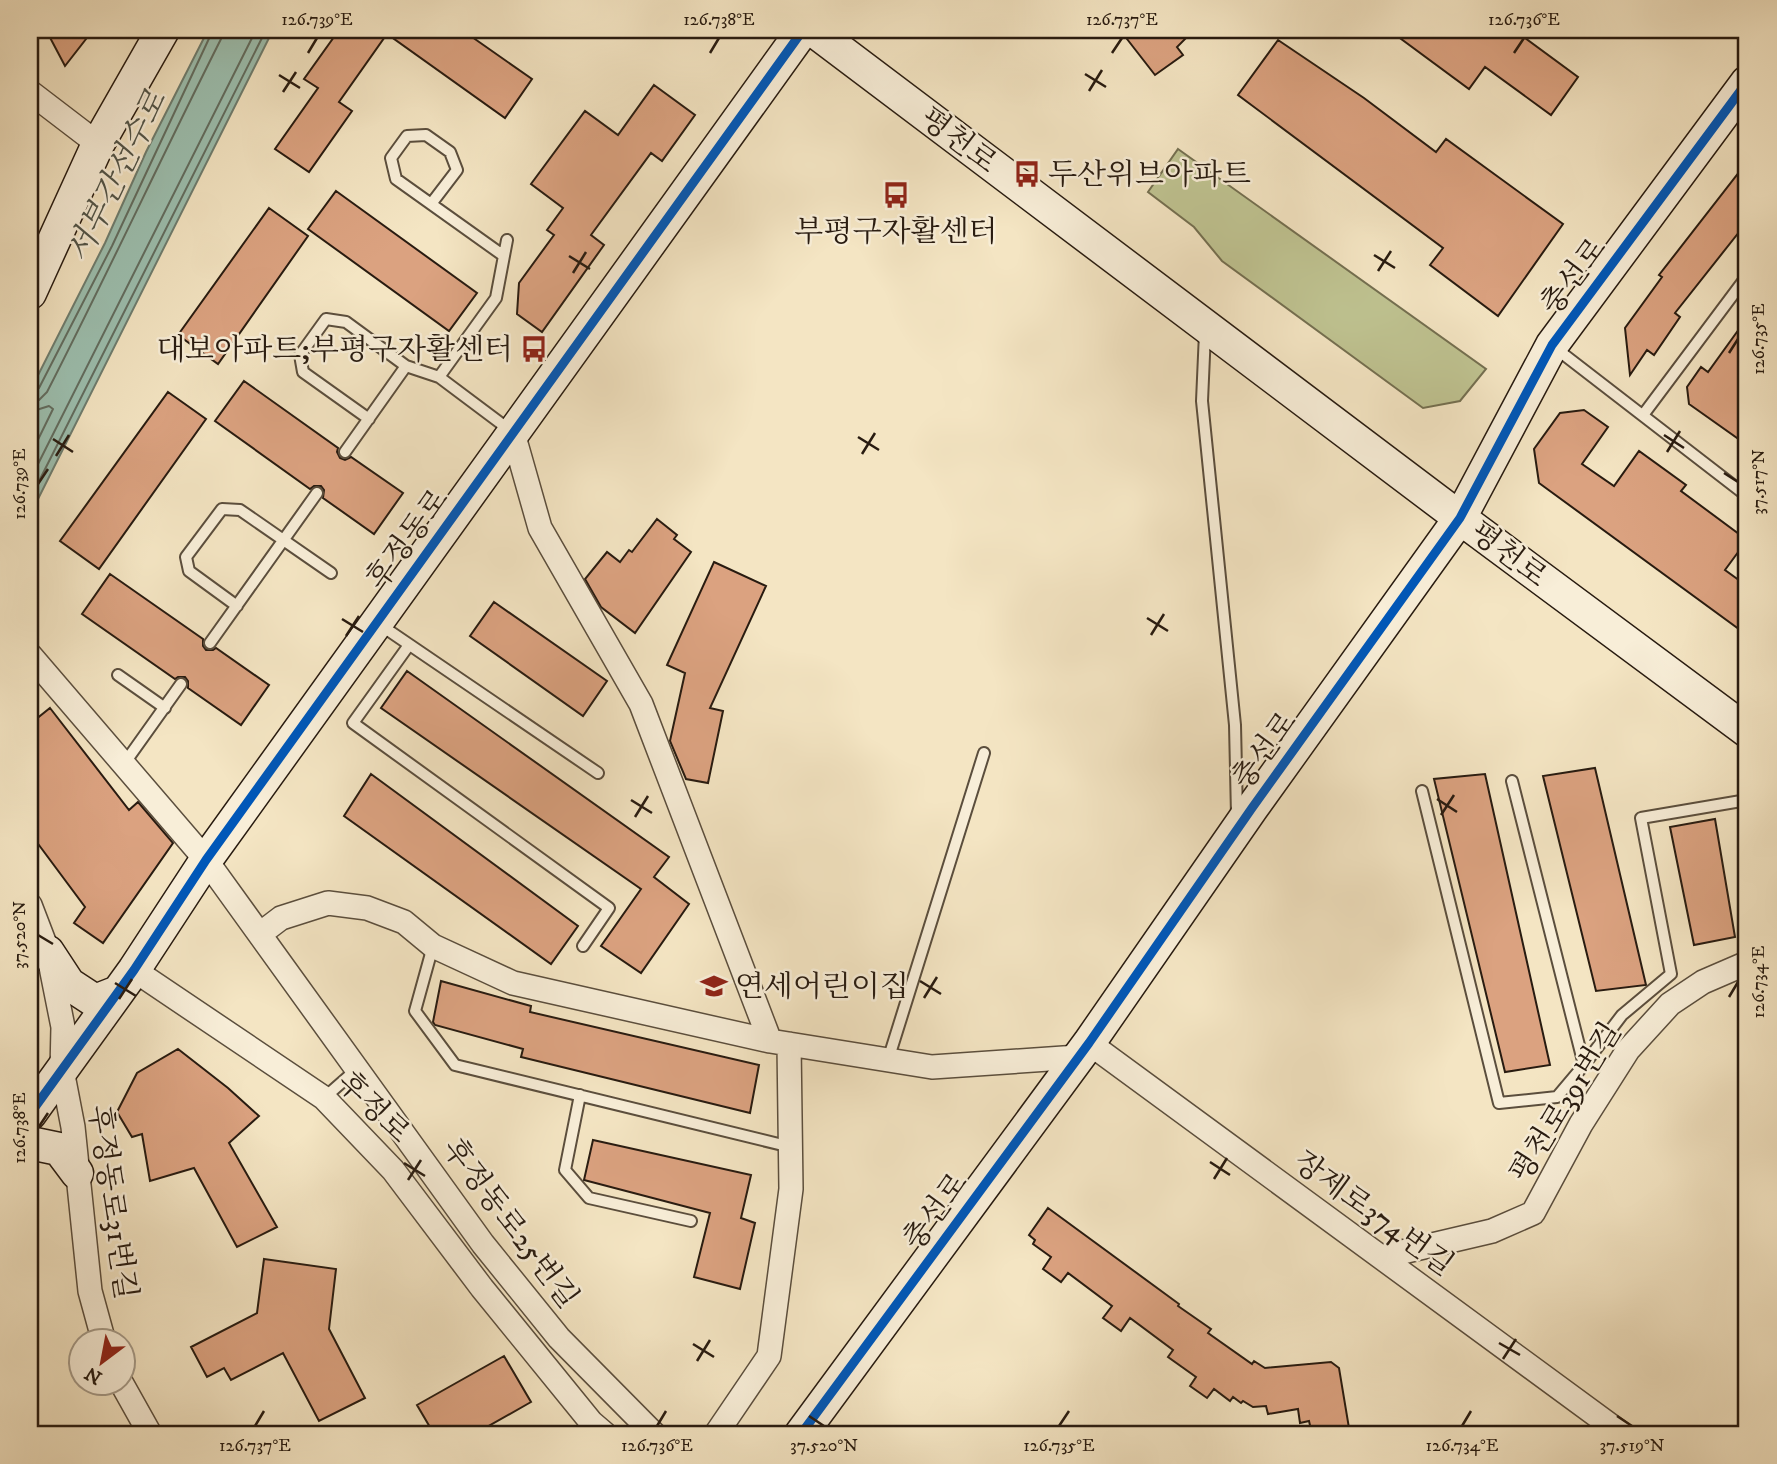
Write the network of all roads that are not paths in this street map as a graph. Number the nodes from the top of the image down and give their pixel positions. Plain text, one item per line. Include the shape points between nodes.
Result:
1 (163, 30) edge
2 (803, 30) edge
3 (813, 30) edge
4 (1747, 82) edge
5 (30, 92) edge
6 (98, 144) junction
7 (431, 204) junction
8 (507, 240) dead end
9 (504, 256) junction
10 (1747, 276) edge
11 (30, 293) edge
12 (1205, 326) junction
13 (1552, 345) junction
14 (406, 366) junction
15 (439, 377) junction
16 (1643, 415) junction
17 (369, 419) junction
18 (513, 433) junction
19 (345, 452) dead end
20 (317, 493) dead end
21 (1747, 496) edge
22 (1460, 517) junction
23 (283, 540) junction
24 (331, 573) dead end
25 (237, 606) junction
26 (377, 623) junction
27 (210, 643) dead end
28 (409, 645) junction
29 (30, 655) edge
30 (118, 675) dead end
31 (181, 684) dead end
32 (165, 708) junction
33 (1747, 731) edge
34 (984, 753) dead end
35 (124, 765) junction
36 (598, 772) dead end
37 (1513, 781) dead end
38 (1422, 791) dead end
39 (1747, 800) edge
40 (1238, 829) junction
41 (206, 860) junction
42 (30, 905) edge
43 (260, 934) junction
44 (433, 946) junction
45 (583, 946) dead end
46 (48, 952) junction
47 (1747, 963) edge
48 (126, 981) junction
49 (780, 1042) junction
50 (1083, 1050) junction
51 (888, 1060) junction
52 (1584, 1065) junction
53 (357, 1069) junction
54 (62, 1070) junction
55 (580, 1095) junction
56 (324, 1098) junction
57 (30, 1114) edge
58 (30, 1143) edge
59 (791, 1147) junction
60 (77, 1173) junction
61 (691, 1221) dead end
62 (1381, 1258) junction
63 (100, 1328) edge
64 (130, 1398) edge
65 (150, 1434) edge
66 (605, 1434) edge
67 (654, 1434) edge
68 (716, 1434) edge
69 (801, 1434) edge
70 (1622, 1434) edge

1 - 6 street
2 - 18 street, 후정동로
3 - 12 street, 평천로
4 - 13 street, 충선로
5 - 6 street
6 - 11 street
7 - 7 lane via 396,179 391,158 407,136 426,135 450,152 457,170
7 - 9 lane
8 - 9 lane
9 - 15 lane via 496,298
10 - 16 lane
12 - 22 street, 평천로
12 - 40 lane via 1202,401 1234,725
13 - 16 lane
13 - 22 street, 충선로
14 - 15 lane
14 - 17 lane
14 - 17 lane via 346,322 326,319 300,355 303,372
15 - 18 lane
16 - 21 lane
17 - 19 lane
18 - 26 street, 후정동로
18 - 49 street via 540,528 641,704
20 - 23 lane
22 - 33 street, 평천로
22 - 40 street, 충선로
23 - 24 lane
23 - 25 lane
23 - 25 lane via 240,510 222,509 186,557 189,571
25 - 27 lane
26 - 28 lane
26 - 41 street, 후정동로
28 - 36 lane
28 - 45 lane via 353,723 608,908
29 - 35 street
30 - 32 lane
31 - 32 lane
32 - 35 lane
34 - 51 lane
35 - 41 street
37 - 52 lane
38 - 52 lane via 1499,1103 1556,1097
39 - 52 lane via 1641,818 1671,974 1622,1015
40 - 50 street, 충선로
41 - 43 street, 후정동로25번길
41 - 48 street, 후정동로
42 - 46 street, 후정동로31번길
43 - 44 street via 281,918 328,904 367,908 404,922
43 - 53 street, 후정동로25번길
44 - 49 street via 513,983
44 - 55 lane via 415,1011 455,1065
46 - 48 street via 69,984 95,1001
46 - 54 street, 후정동로31번길 via 63,1027
47 - 62 street, 평천로391번길 via 1703,982 1670,1004 1628,1050 1581,1124 1534,1213 1492,1231
48 - 54 street, 후정동로
48 - 56 street, 후정로
49 - 51 street
49 - 59 street
50 - 51 street via 932,1067
50 - 62 street, 장제로374번길
50 - 69 street, 충선로
53 - 56 lane
53 - 67 street, 후정동로25번길 via 483,1244 559,1338
54 - 57 street, 후정동로
54 - 60 street, 후정동로31번길
55 - 59 lane
55 - 61 lane via 565,1170 589,1198
56 - 66 street, 후정로 via 393,1170 489,1297
58 - 60 street via 59,1149
59 - 68 street via 791,1189 769,1356
60 - 63 street, 후정동로31번길 via 90,1291
62 - 70 street, 장제로374번길
64 - 65 street

